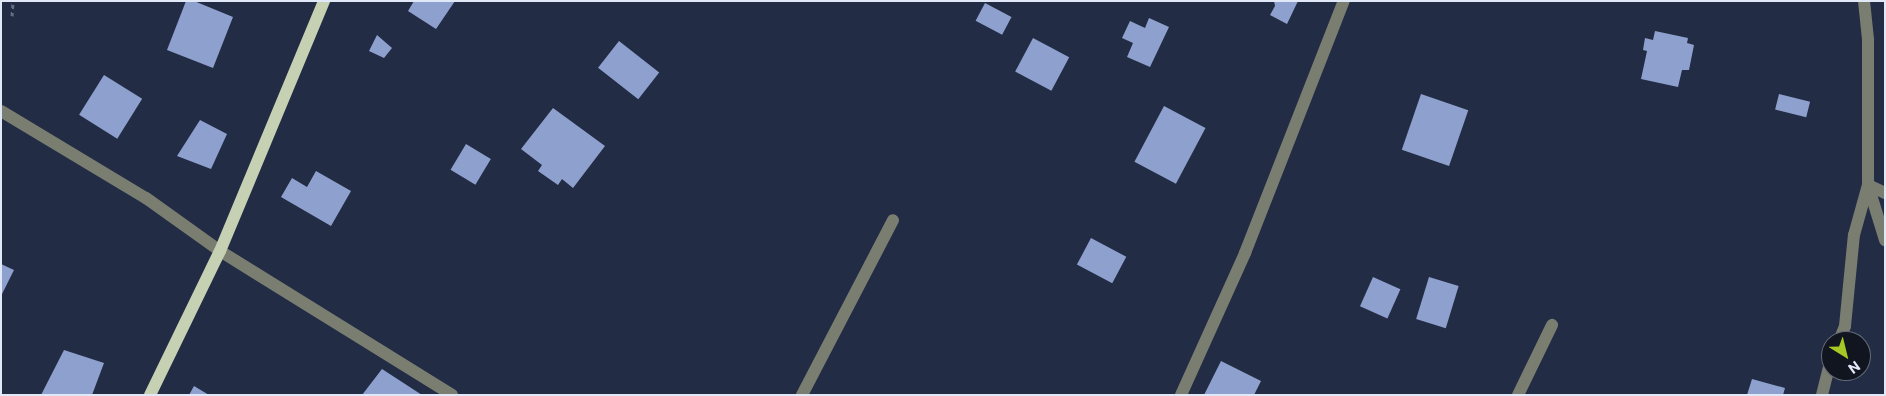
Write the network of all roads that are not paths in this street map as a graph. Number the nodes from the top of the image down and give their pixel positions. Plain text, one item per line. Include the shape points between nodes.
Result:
1 (324, 1) edge
2 (1344, 1) edge
3 (1864, 1) edge
4 (1, 111) edge
5 (1868, 186) junction
6 (1885, 193) edge
7 (893, 220) dead end
8 (1885, 240) edge
9 (220, 251) junction
10 (1552, 325) dead end
11 (1843, 331) edge
12 (1826, 381) edge
13 (150, 395) edge
14 (452, 395) edge
15 (802, 395) edge
16 (1181, 395) edge
17 (1518, 395) edge
18 (1822, 395) edge

1 - 9 main road
2 - 16 street via 1245,253
3 - 5 street
4 - 9 street via 146,198
5 - 6 street
5 - 8 street
5 - 11 street via 1854,235
7 - 15 street
9 - 13 main road
9 - 14 street
10 - 17 street
12 - 18 street

